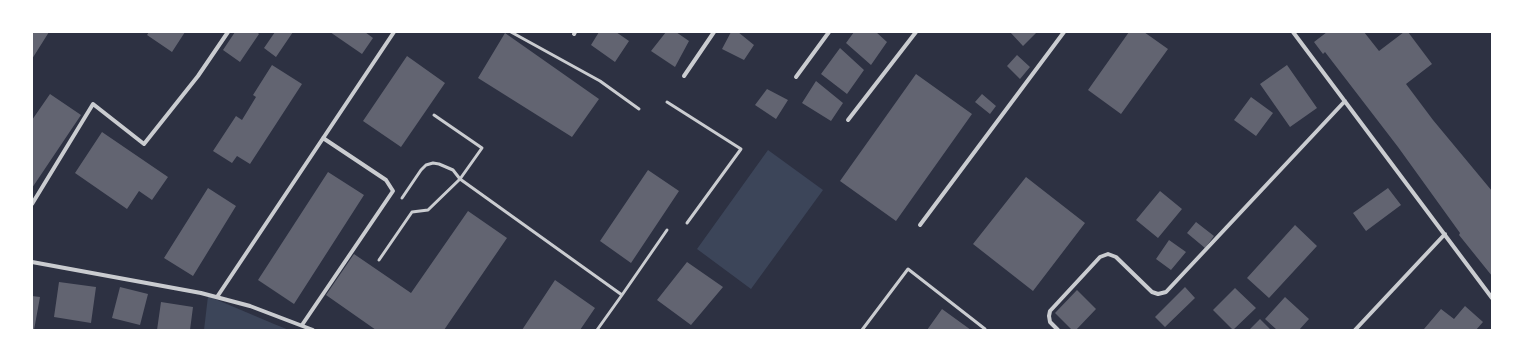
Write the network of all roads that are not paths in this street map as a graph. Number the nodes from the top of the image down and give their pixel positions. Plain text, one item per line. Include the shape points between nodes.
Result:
1 (228, 32) edge
2 (394, 32) edge
3 (511, 32) edge
4 (714, 32) edge
5 (829, 32) edge
6 (916, 32) edge
7 (1064, 32) edge
8 (1293, 32) edge
9 (684, 76) dead end
10 (796, 77) dead end
11 (1345, 101) junction
12 (666, 102) dead end
13 (640, 109) dead end
14 (434, 115) dead end
15 (848, 120) dead end
16 (323, 138) junction
17 (460, 179) junction
18 (402, 198) dead end
19 (32, 204) edge
20 (688, 223) dead end
21 (920, 225) dead end
22 (667, 230) dead end
23 (1445, 234) junction
24 (378, 260) dead end
25 (32, 262) edge
26 (622, 295) junction
27 (217, 297) junction
28 (1492, 298) edge
29 (302, 326) junction
30 (985, 329) edge
31 (313, 330) edge
32 (597, 330) edge
33 (862, 330) edge
34 (1058, 330) edge
35 (1356, 330) edge

1 - 19 street via 198,76 144,144 94,104
2 - 16 street
3 - 13 lane via 600,81
4 - 9 street
5 - 10 street
6 - 15 street
7 - 21 street
8 - 11 street
11 - 23 street
11 - 34 street via 1166,292 1152,292 1116,257 1108,254 1100,257 1050,311 1050,322
12 - 20 lane via 741,149
14 - 17 lane via 482,148
16 - 27 street
16 - 29 street via 386,180 393,191
17 - 18 lane via 447,166 433,163 426,165
17 - 24 lane via 428,210 412,212
17 - 26 lane
22 - 26 lane
23 - 28 street
23 - 35 street
25 - 27 street
26 - 32 lane
27 - 29 street via 250,306
29 - 31 street
30 - 33 lane via 908,269

